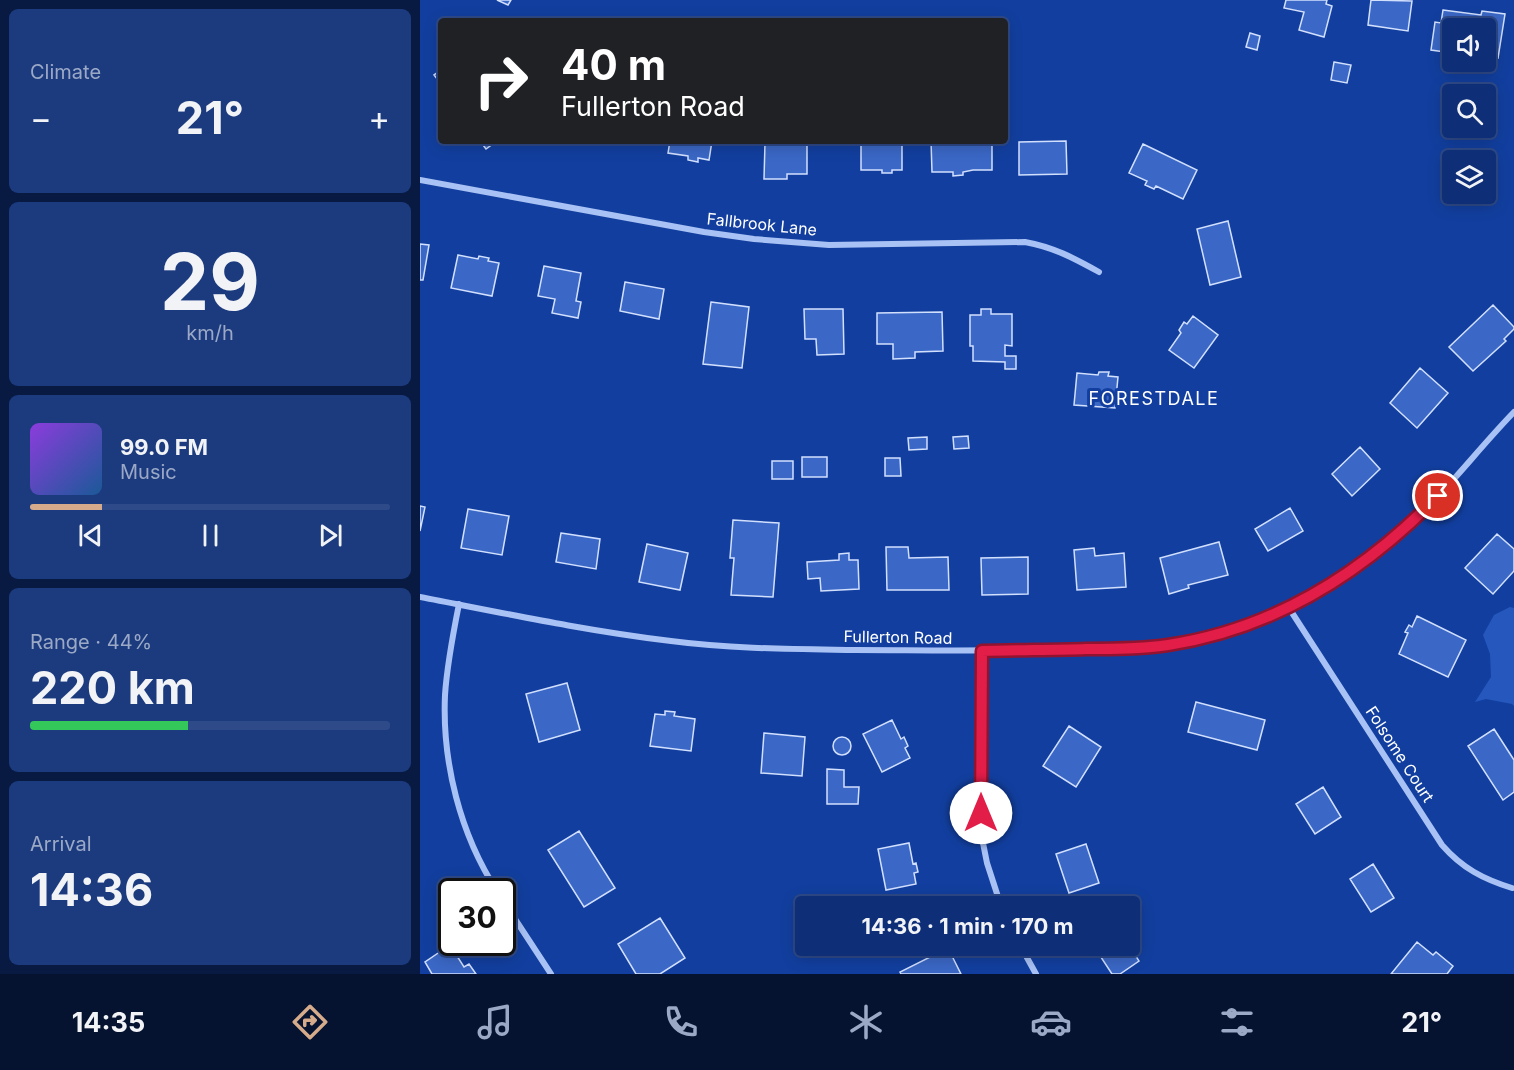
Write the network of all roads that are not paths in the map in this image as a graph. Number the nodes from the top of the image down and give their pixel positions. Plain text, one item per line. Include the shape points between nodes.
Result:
1 (420, 180) edge
2 (1099, 272) dead end
3 (1514, 412) edge
4 (420, 597) edge
5 (459, 604) junction
6 (1289, 608) junction
7 (982, 651) junction
8 (490, 878) edge
9 (1512, 888) dead end
10 (998, 896) edge
11 (516, 920) edge
12 (1026, 956) edge
13 (551, 974) edge
14 (1036, 974) edge

1 - 2 street, Fallbrook Lane via 754,240 829,245 1025,242 1065,253
3 - 6 street, Fullerton Road via 1409,525 1354,569
4 - 5 street, Fullerton Road
5 - 7 street, Fullerton Road via 580,627 714,646
5 - 8 street via 445,695 447,750 467,832
6 - 7 street, Fullerton Road via 1238,628 1168,645
6 - 9 street, Folsome Court via 1442,845 1473,873
7 - 10 street via 981,833
11 - 13 street
12 - 14 street

